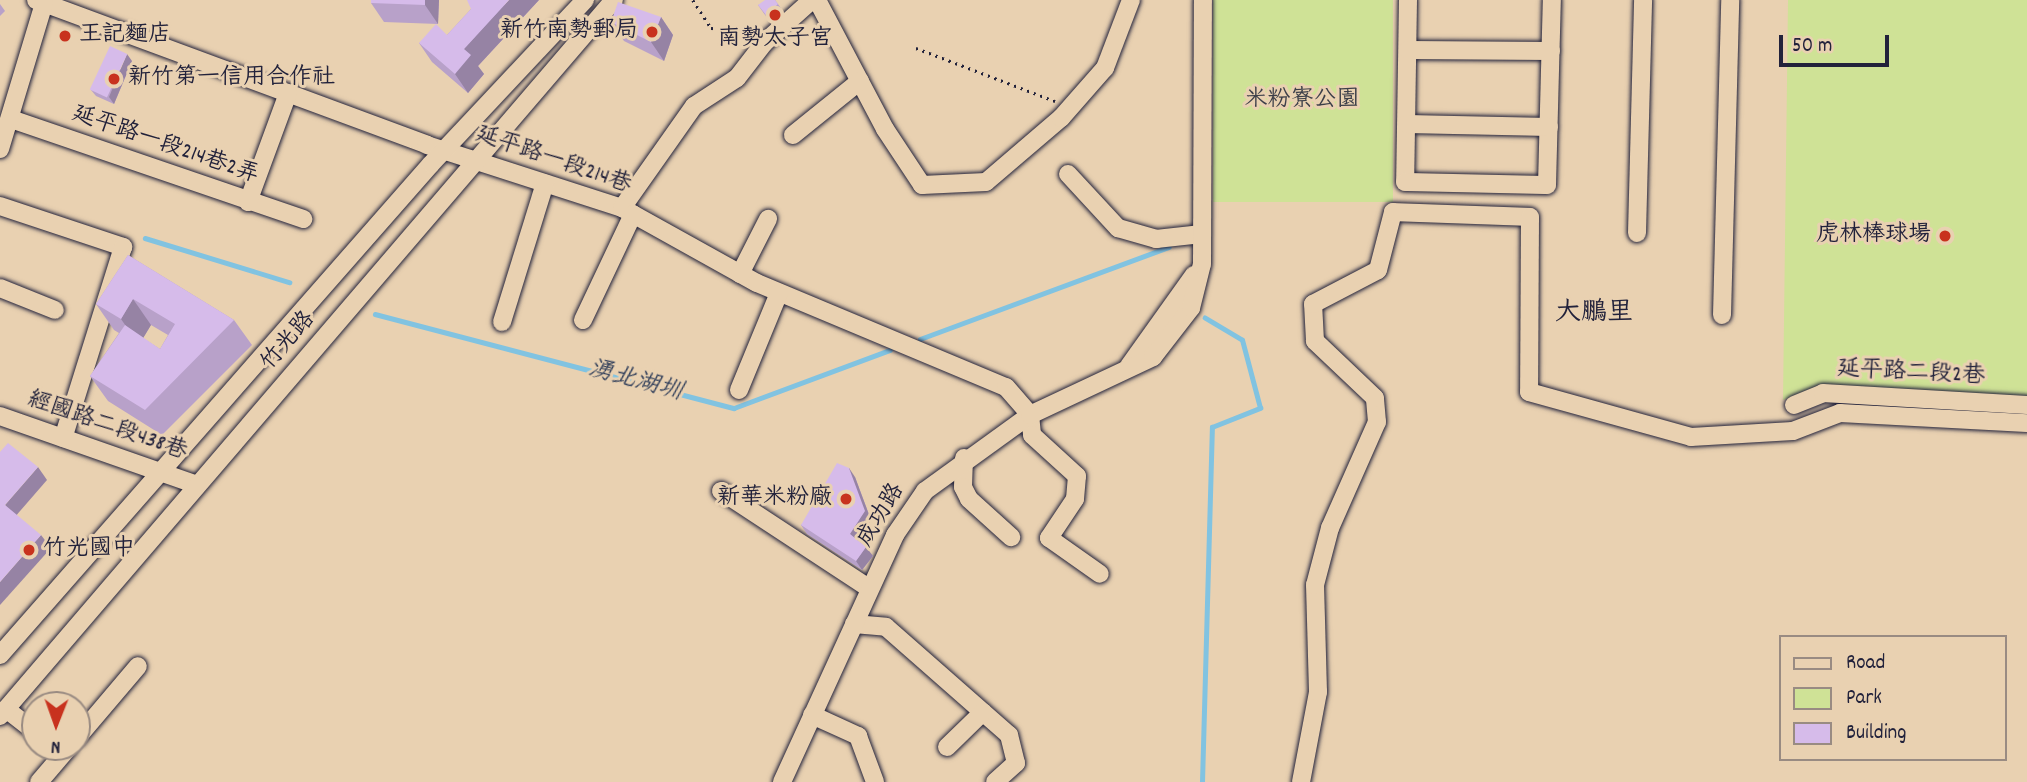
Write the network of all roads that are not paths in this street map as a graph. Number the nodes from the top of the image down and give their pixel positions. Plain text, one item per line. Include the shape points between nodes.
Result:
1 (585, 0) edge
2 (614, 0) edge
3 (812, 0) edge
4 (817, 0) edge
5 (1131, 0) edge
6 (1203, 0) edge
7 (1408, 0) edge
8 (1552, 0) edge
9 (1643, 0) edge
10 (1730, 0) edge
11 (40, 2) edge
12 (1408, 50) junction
13 (1551, 51) junction
14 (860, 81) junction
15 (288, 93) junction
16 (11, 119) junction
17 (1407, 124) junction
18 (1549, 127) junction
19 (793, 135) dead end
20 (1, 140) edge
21 (445, 151) junction
22 (476, 161) junction
23 (1068, 174) dead end
24 (545, 183) junction
25 (248, 202) junction
26 (0, 206) edge
27 (628, 211) junction
28 (303, 219) dead end
29 (768, 219) dead end
30 (1202, 233) junction
31 (1637, 233) dead end
32 (740, 274) junction
33 (0, 288) edge
34 (779, 293) junction
35 (55, 310) dead end
36 (1722, 316) dead end
37 (583, 320) dead end
38 (502, 323) dead end
39 (739, 390) dead end
40 (1794, 405) dead end
41 (2027, 405) edge
42 (1030, 415) junction
43 (0, 416) edge
44 (2027, 422) edge
45 (63, 438) junction
46 (964, 458) junction
47 (165, 471) junction
48 (197, 485) junction
49 (721, 491) dead end
50 (1011, 537) dead end
51 (1100, 574) dead end
52 (870, 589) junction
53 (854, 624) junction
54 (0, 655) edge
55 (138, 666) dead end
56 (983, 712) junction
57 (3, 713) edge
58 (812, 716) junction
59 (91, 721) edge
60 (21, 724) edge
61 (947, 747) dead end
62 (54, 761) edge
63 (39, 782) edge
64 (782, 782) edge
65 (874, 782) edge
66 (995, 782) edge
67 (1301, 782) edge

1 - 21 street, 竹光路
2 - 22 street, 竹光路
3 - 27 street via 768,39 737,78 694,106
4 - 14 street
5 - 14 street via 1105,68 1071,107 986,182 922,185
6 - 30 street, 成功路
7 - 12 street
8 - 13 street
9 - 31 street
10 - 36 street
11 - 15 street, 延平路一段214巷
11 - 16 street
12 - 13 street
12 - 17 street
13 - 18 street
14 - 19 street
15 - 21 street, 延平路一段214巷
15 - 25 street
16 - 20 street
16 - 25 street, 延平路一段214巷2弄
17 - 18 street
17 - 18 street via 1405,182 1547,185
21 - 22 street, 延平路一段214巷
21 - 47 street, 竹光路
22 - 24 street, 延平路一段214巷
22 - 48 street, 竹光路
23 - 30 street via 1118,228 1156,239
24 - 27 street, 延平路一段214巷
24 - 38 street
25 - 28 street, 延平路一段214巷2弄
26 - 45 street via 123,247
27 - 32 street, 延平路一段214巷
27 - 37 street
29 - 32 street
30 - 42 street, 成功路 via 1202,264 1127,368
32 - 34 street, 延平路一段214巷
33 - 35 street
34 - 39 street
34 - 42 street, 延平路一段214巷 via 1006,387
40 - 41 street, 延平路二段2巷 via 1823,394
42 - 46 street, 成功路
42 - 51 street, 延平路一段214巷 via 1032,435 1077,476 1079,487 1049,538
43 - 45 street, 經國路二段438巷
44 - 67 street via 1840,413 1793,431 1691,437 1529,392 1530,217 1394,212 1378,270 1313,304 1315,341 1375,398 1377,422 1330,528 1315,585 1318,692
45 - 47 street, 經國路二段438巷
46 - 50 street via 962,487 969,499
46 - 52 street, 成功路 via 925,491
47 - 48 street, 經國路二段438巷
47 - 54 street, 竹光路
48 - 57 street, 竹光路
49 - 52 street
52 - 53 street, 成功路
53 - 56 street via 886,627
53 - 58 street, 成功路
55 - 59 street
56 - 61 street
56 - 66 street via 1009,735 1017,752 1016,763
57 - 60 street
58 - 64 street, 成功路
58 - 65 street via 858,736
62 - 63 street

